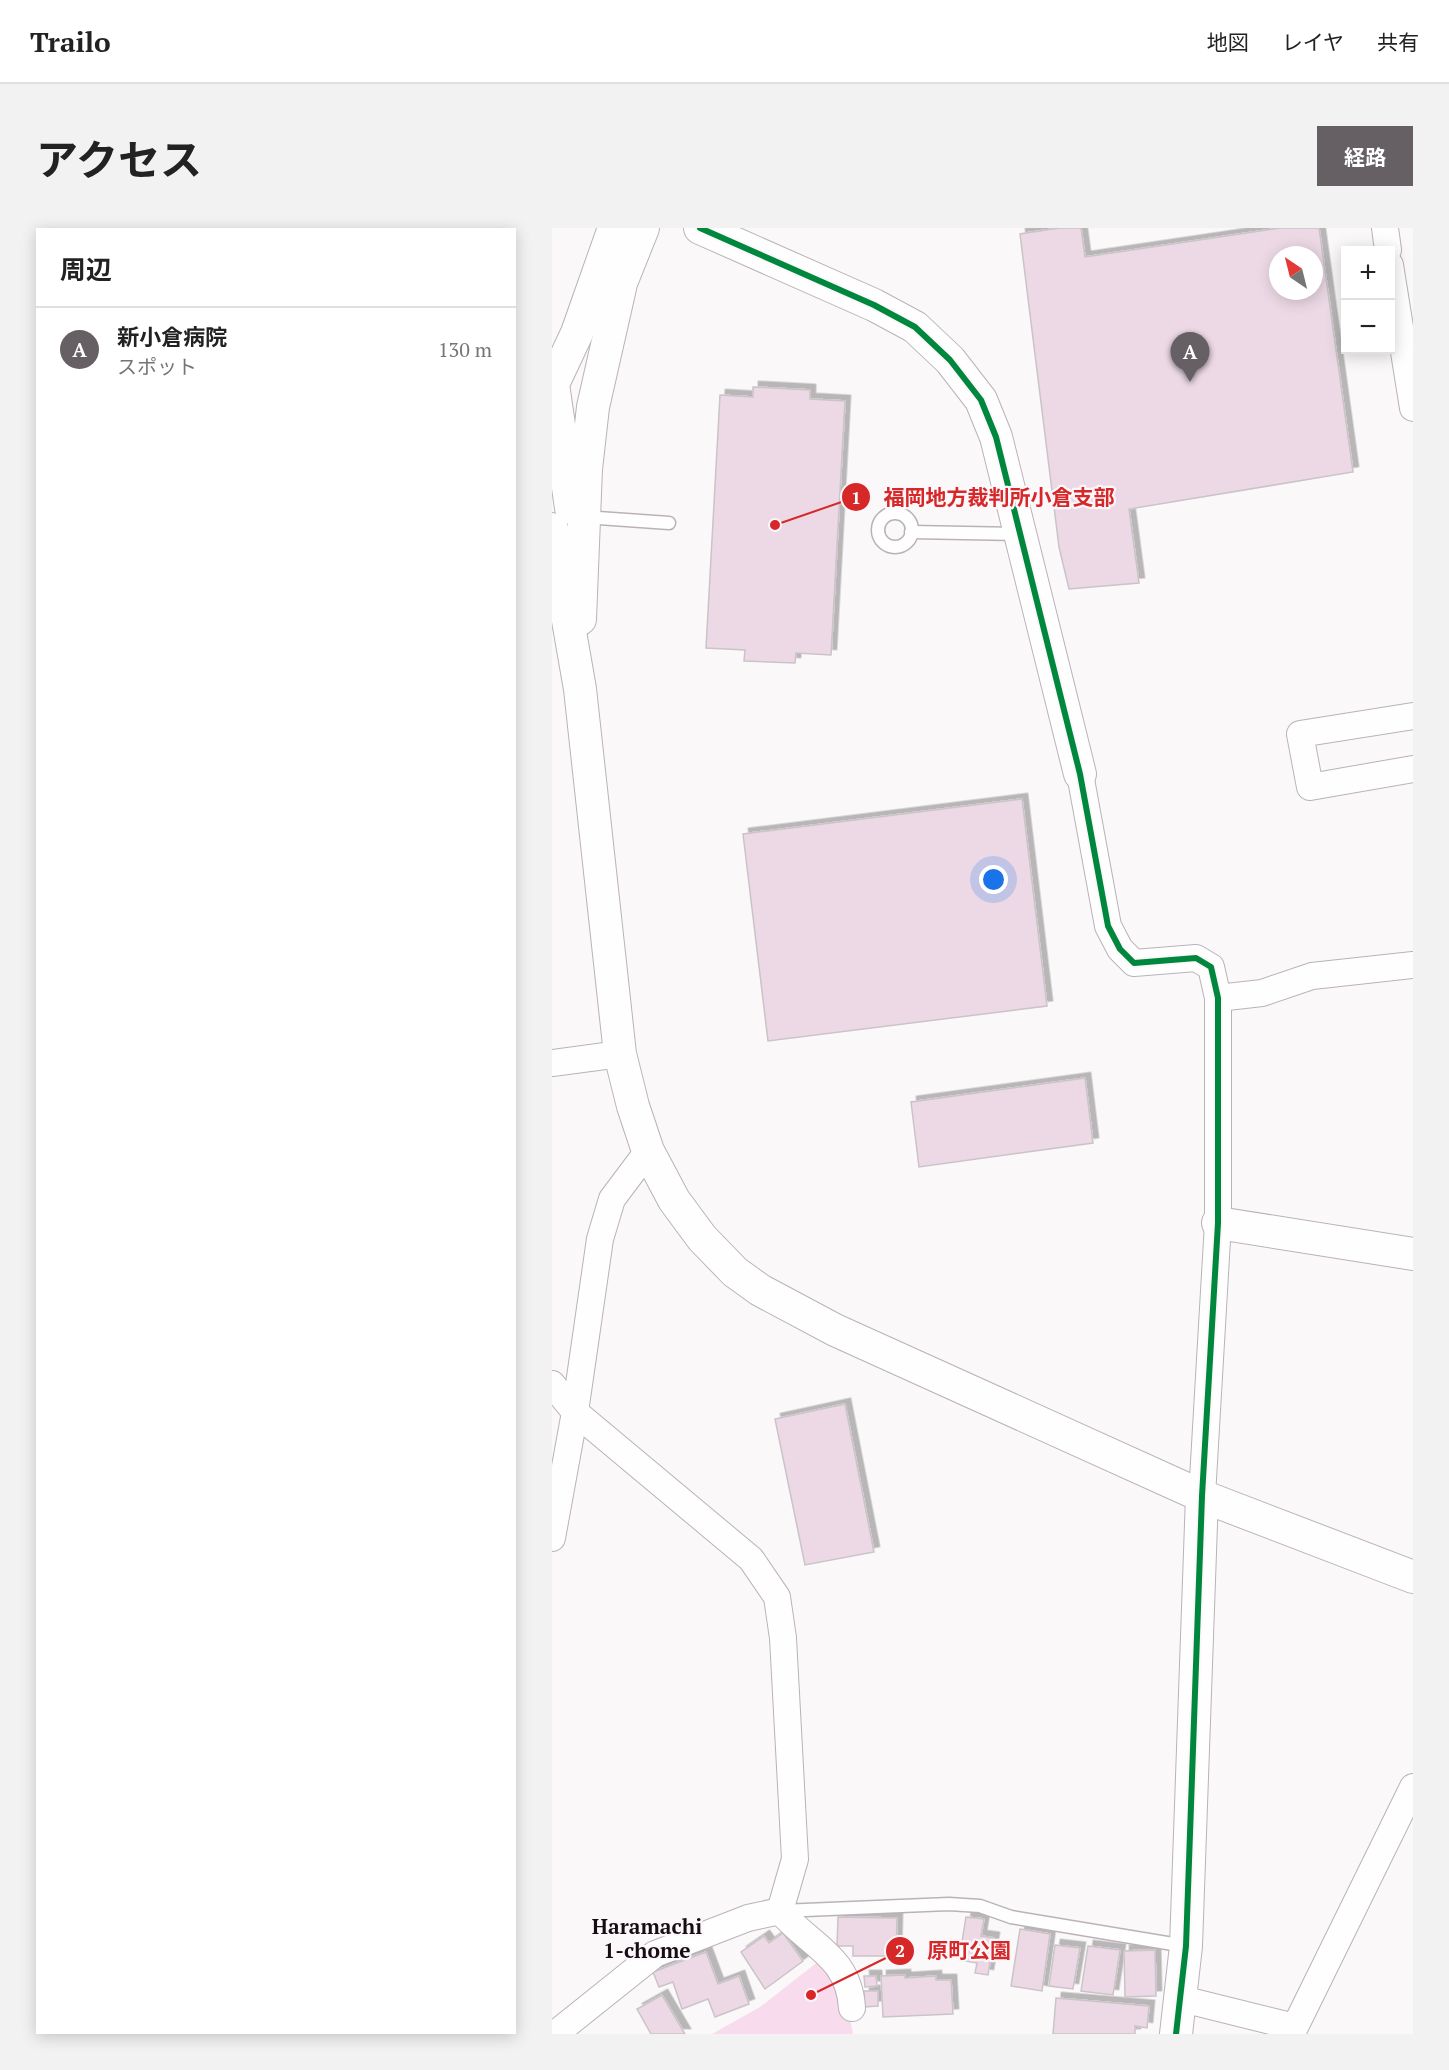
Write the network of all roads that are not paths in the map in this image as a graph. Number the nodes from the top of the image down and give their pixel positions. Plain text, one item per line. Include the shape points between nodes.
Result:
1 (614, 228) edge
2 (643, 228) edge
3 (700, 228) edge
4 (1385, 228) edge
5 (1387, 246) edge
6 (620, 288) junction
7 (1395, 296) edge
8 (564, 331) edge
9 (554, 406) edge
10 (1413, 408) edge
11 (560, 480) edge
12 (584, 517) junction
13 (669, 523) dead end
14 (552, 529) edge
15 (911, 532) dead end
16 (1020, 534) junction
17 (580, 582) junction
18 (552, 661) edge
19 (580, 689) junction
20 (1413, 716) edge
21 (1413, 769) edge
22 (1080, 774) joint
23 (1413, 965) edge
24 (1218, 998) junction
25 (620, 1054) junction
26 (552, 1063) edge
27 (648, 1151) junction
28 (1218, 1223) junction
29 (1413, 1254) edge
30 (552, 1384) edge
31 (575, 1412) junction
32 (1202, 1496) junction
33 (552, 1538) edge
34 (1413, 1577) edge
35 (1413, 1787) edge
36 (780, 1911) junction
37 (1186, 1946) junction
38 (1182, 1999) junction
39 (852, 2008) dead end
40 (555, 2034) edge
41 (1176, 2034) edge

1 - 8 street
2 - 6 street
3 - 16 street via 874,305 915,327 943,353 981,400 996,437
4 - 5 street
6 - 8 street via 608,306
6 - 9 street
6 - 12 street via 594,407
7 - 10 street
8 - 9 street
9 - 11 street
11 - 17 street
12 - 13 lane
12 - 17 street
14 - 19 street
15 - 16 lane
16 - 22 street
17 - 19 street
18 - 19 street
19 - 25 street
20 - 21 street via 1300,734 1310,787
22 - 24 street via 1108,926 1120,949 1134,963 1196,958 1211,967
23 - 24 street via 1312,976 1262,993
24 - 28 street
25 - 26 street
25 - 27 street
27 - 31 street via 612,1199 600,1239
27 - 32 street via 674,1200 702,1238 735,1272 760,1290 835,1330
28 - 29 street
28 - 32 street
30 - 31 street
31 - 33 street
31 - 36 street via 751,1559 777,1597 783,1638 795,1859
32 - 34 street
32 - 37 street
35 - 38 street via 1295,2027
36 - 37 lane via 980,1906 1011,1917
36 - 39 street via 839,1966 847,1979
36 - 40 street via 748,1918 655,1954
37 - 38 street
38 - 41 street

